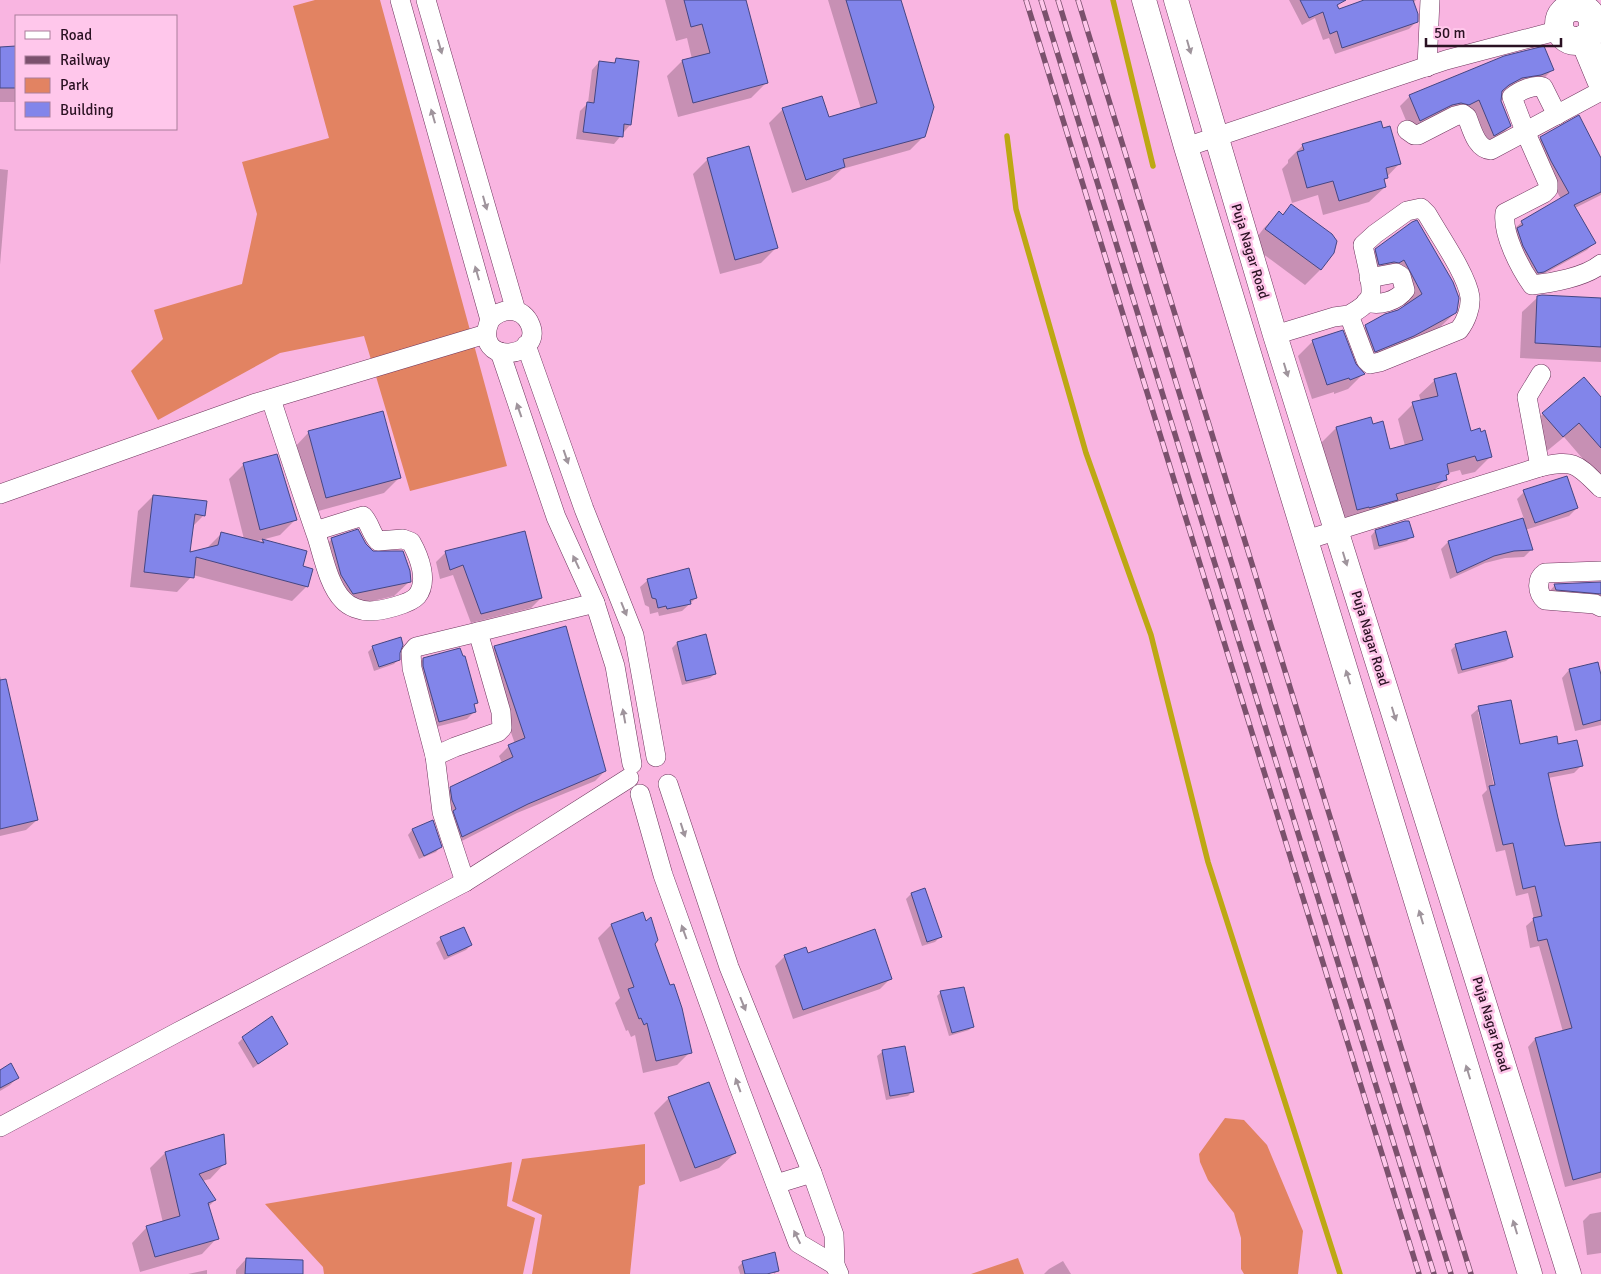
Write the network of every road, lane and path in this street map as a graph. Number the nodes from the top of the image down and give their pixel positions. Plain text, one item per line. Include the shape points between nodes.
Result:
1 (400, 0) edge
2 (426, 0) edge
3 (1144, 0) edge
4 (1176, 0) edge
5 (1430, 0) edge
6 (1583, 4) edge
7 (1572, 35) junction
8 (1427, 67) junction
9 (1601, 80) edge
10 (1601, 91) edge
11 (1557, 115) junction
12 (1406, 130) dead end
13 (1525, 131) junction
14 (1215, 137) junction
15 (1186, 147) junction
16 (1601, 264) edge
17 (1369, 278) junction
18 (1366, 302) junction
19 (516, 311) junction
20 (1349, 315) junction
21 (488, 327) junction
22 (1275, 335) junction
23 (526, 346) junction
24 (500, 352) junction
25 (1541, 374) dead end
26 (271, 399) junction
27 (1540, 467) junction
28 (1601, 488) edge
29 (0, 494) edge
30 (584, 509) junction
31 (556, 517) junction
32 (315, 531) junction
33 (1336, 531) junction
34 (1306, 540) junction
35 (1601, 571) edge
36 (595, 602) junction
37 (1601, 607) edge
38 (478, 632) junction
39 (436, 756) junction
40 (656, 757) junction
41 (631, 771) junction
42 (668, 784) junction
43 (640, 794) junction
44 (465, 882) junction
45 (729, 967) junction
46 (700, 976) junction
47 (0, 1127) edge
48 (812, 1174) junction
49 (776, 1184) junction
50 (837, 1270) edge
51 (1530, 1274) edge
52 (1569, 1274) edge

21 -> 1 street
2 -> 19 street
3 - 15 street
4 -> 14 street, Puja Nagar Road
5 - 8 street
6 - 7 main road via 1593,20 1592,31
7 - 8 street
7 - 9 main road
8 - 14 street
10 - 11 street
11 - 13 street
11 - 13 street via 1539,85 1514,95 1512,101
12 - 13 street via 1418,135 1464,114 1485,150 1491,150
13 - 16 street via 1548,183 1544,193 1506,213 1506,233 1526,276 1532,285 1543,284 1582,274
14 - 15 street
14 - 22 street, Puja Nagar Road
15 - 34 street
17 - 18 street via 1372,291
17 - 18 street via 1396,273 1401,276 1405,290 1387,302
17 - 20 street via 1363,246 1366,241 1407,211 1420,208 1427,214 1466,281 1470,298 1460,330 1370,364
18 - 20 street
19 - 21 street via 502,310 495,314
19 - 23 street via 530,326 530,339
20 - 22 street
21 - 24 street via 488,342
21 - 26 street
22 -> 33 street, Puja Nagar Road
23 - 24 street via 515,353
23 -> 30 street
31 -> 24 street
25 - 27 street via 1527,397
26 - 29 street
26 - 32 street
27 - 28 street via 1560,462 1577,465
27 - 33 street
30 - 31 street
30 -> 40 street via 634,635
36 -> 31 street
32 - 32 street via 335,591 344,601 357,609 370,611 406,603 417,596 423,576 418,552 412,542 403,539 378,541 363,516
33 - 34 street
33 -> 52 street, Puja Nagar Road
51 -> 34 street
35 - 37 street via 1545,573 1538,581 1544,600
36 - 38 street
41 -> 36 street via 615,666
38 - 39 street via 499,704 502,728
38 - 39 street via 416,647 411,653 412,668
39 - 44 street via 442,812
40 - 41 street via 643,757
40 - 42 street via 666,765
41 - 43 street via 630,784
41 - 44 street
42 - 43 street via 653,796
42 -> 45 street
46 -> 43 street via 663,875
44 - 47 street
45 - 46 street
45 -> 48 street
49 -> 46 street
48 - 49 street
48 - 50 street via 834,1235
50 -> 49 street via 798,1243

